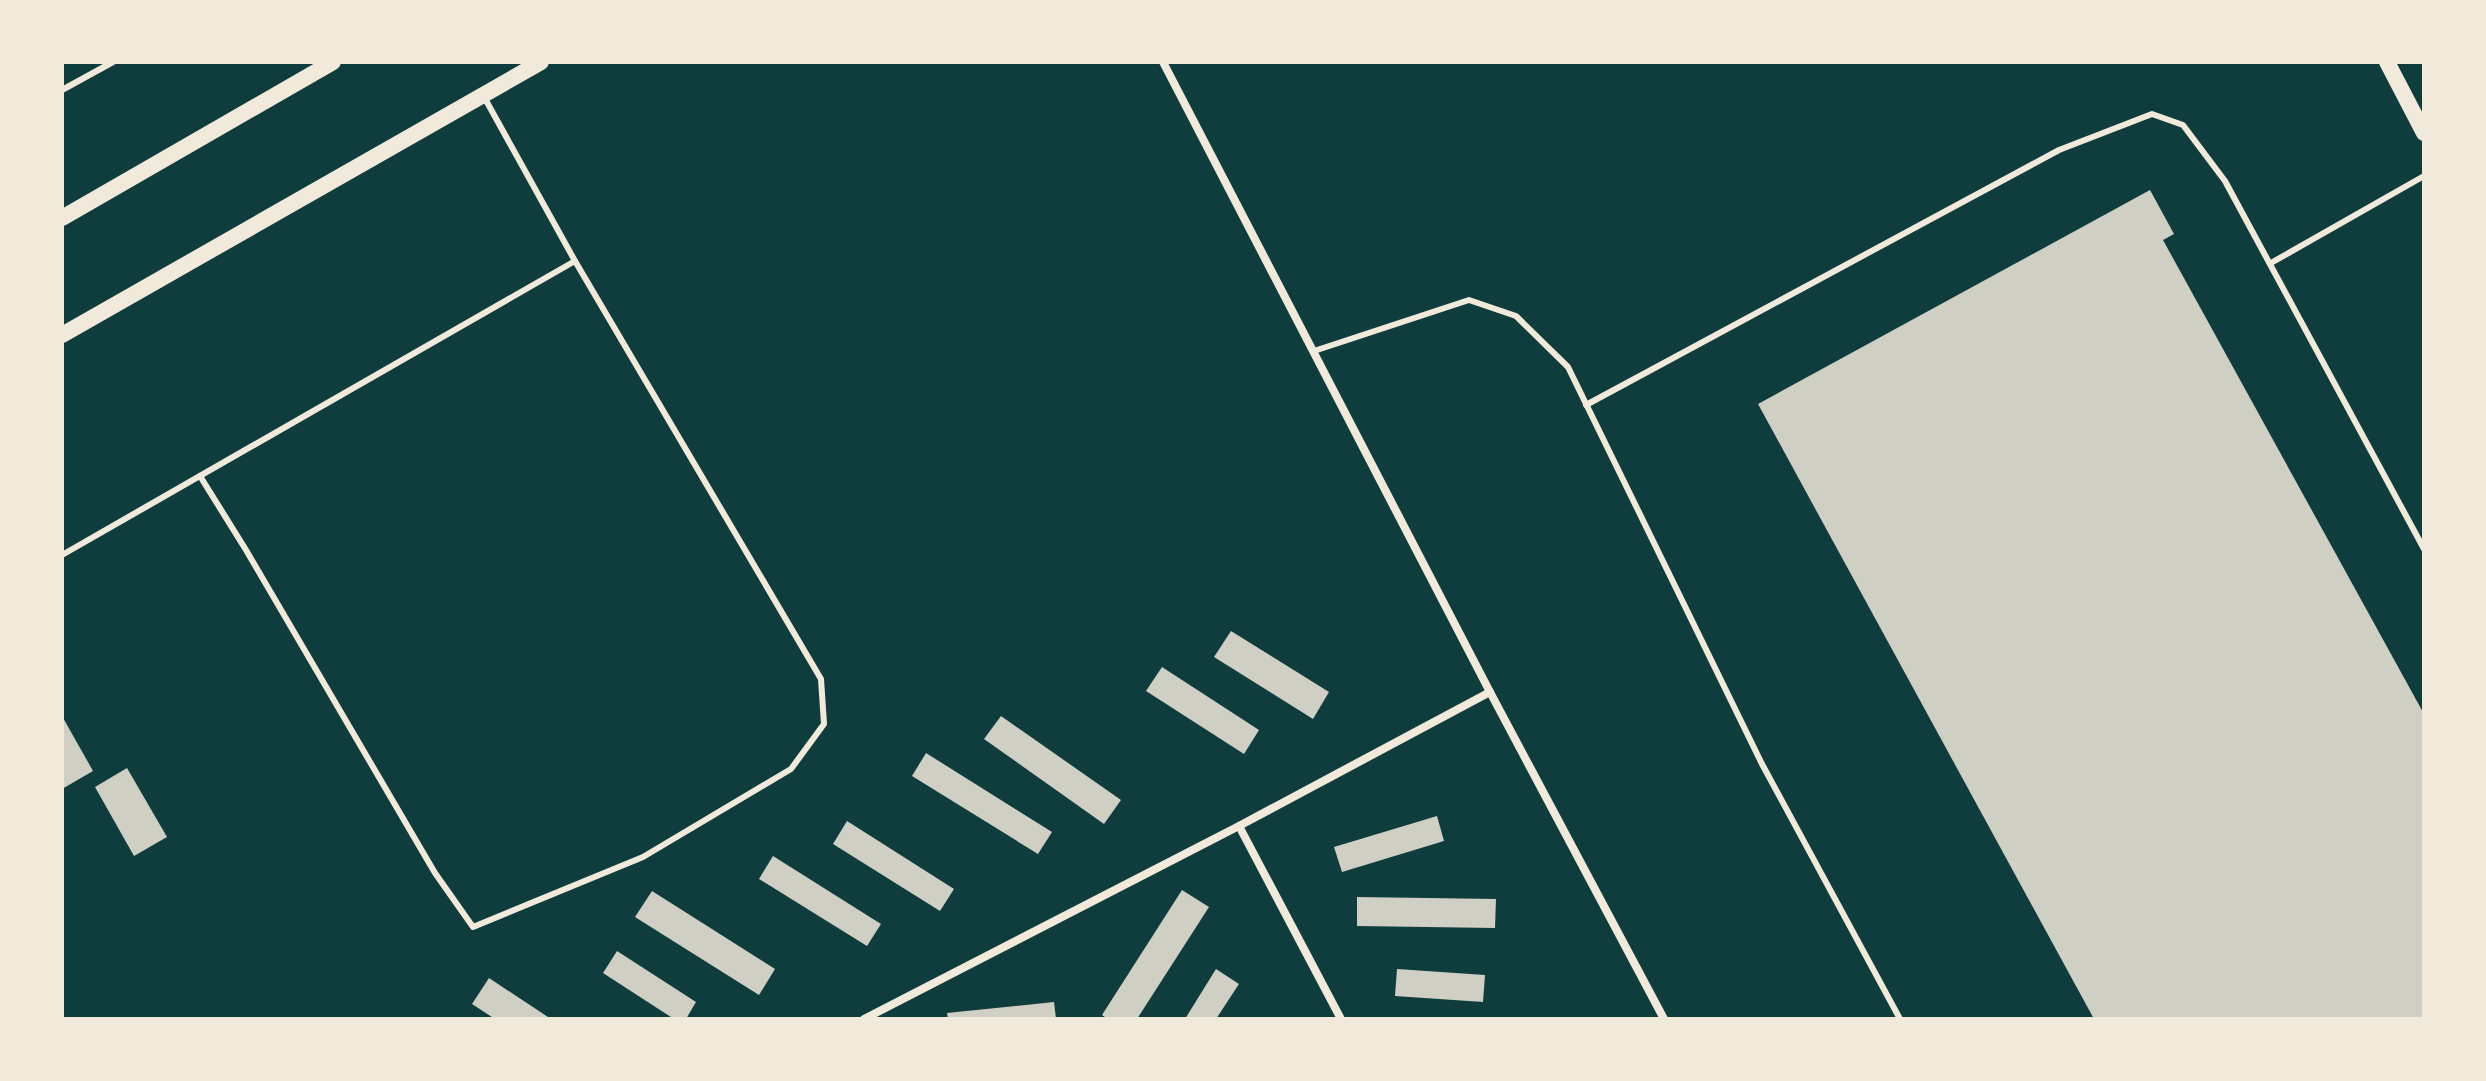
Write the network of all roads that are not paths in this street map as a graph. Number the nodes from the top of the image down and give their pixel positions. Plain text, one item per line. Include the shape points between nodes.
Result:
1 (113, 62) edge
2 (333, 62) edge
3 (541, 62) edge
4 (1163, 62) edge
5 (2387, 62) edge
6 (62, 90) edge
7 (483, 95) junction
8 (2424, 133) edge
9 (2424, 176) edge
10 (62, 218) edge
11 (575, 261) junction
12 (2271, 263) junction
13 (62, 335) edge
14 (1314, 351) junction
15 (1586, 405) junction
16 (200, 476) junction
17 (2424, 549) edge
18 (62, 555) edge
19 (1490, 692) junction
20 (1239, 826) junction
21 (876, 1016) edge
22 (864, 1019) edge
23 (1341, 1019) edge
24 (1664, 1019) edge
25 (1900, 1019) edge

1 - 6 lane
2 - 10 main road
3 - 7 main road
4 - 14 street
5 - 8 main road
7 - 11 lane
7 - 13 main road
9 - 12 lane
11 - 16 lane
11 - 16 lane via 821,679 824,724 791,769 643,857 473,927 435,873
12 - 15 lane via 2225,181 2183,125 2152,114 2059,150
12 - 17 lane
14 - 15 lane via 1469,300 1516,316 1568,367
14 - 19 street
15 - 25 lane via 1762,764
16 - 18 lane
19 - 20 street
19 - 24 street
20 - 21 street
20 - 23 street
21 - 22 street

